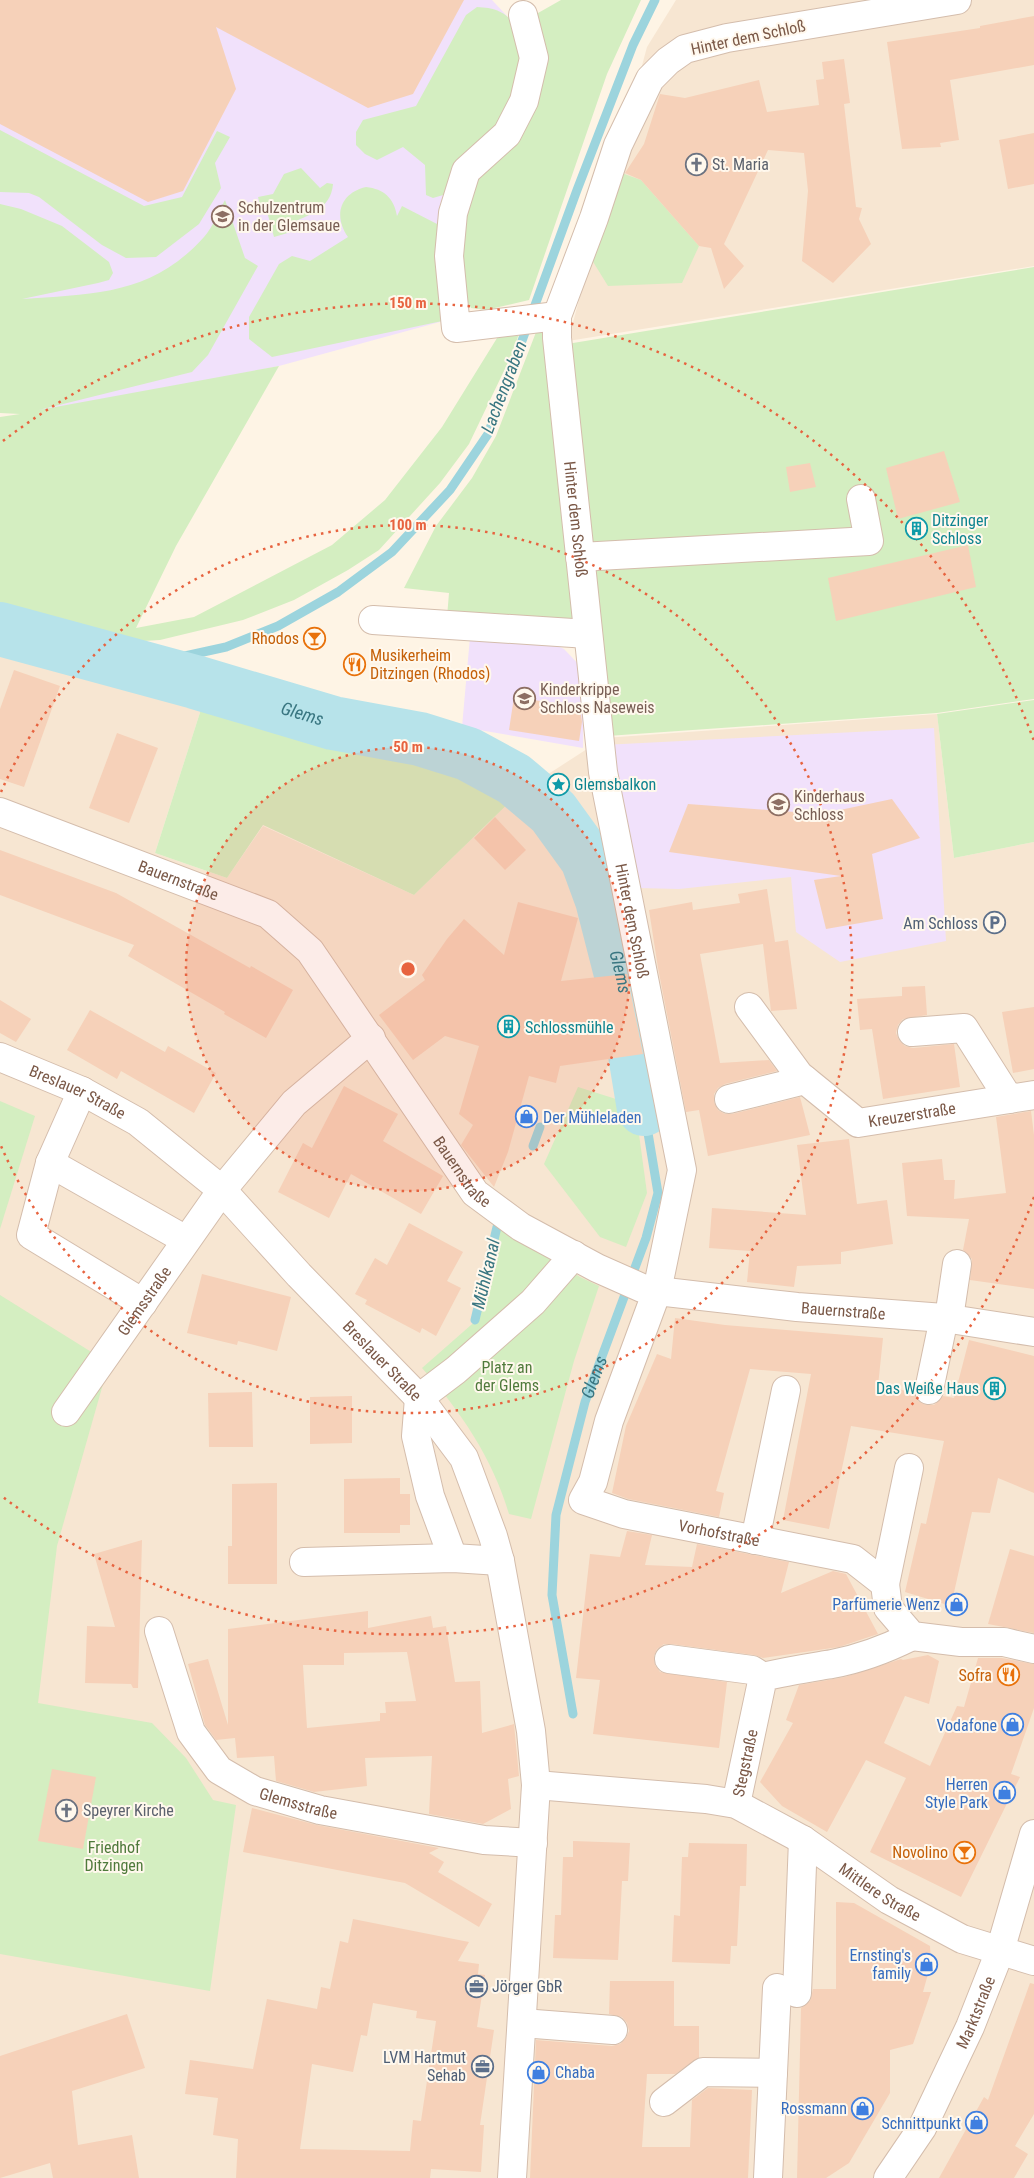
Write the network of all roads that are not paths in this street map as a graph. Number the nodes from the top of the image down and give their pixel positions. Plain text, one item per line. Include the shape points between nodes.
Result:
1 (957, 0) edge
2 (522, 15) dead end
3 (549, 316) junction
4 (861, 500) dead end
5 (580, 557) junction
6 (374, 620) dead end
7 (588, 634) junction
8 (0, 812) edge
9 (749, 1006) dead end
10 (912, 1032) dead end
11 (371, 1038) junction
12 (0, 1057) edge
13 (805, 1080) junction
14 (82, 1091) junction
15 (1021, 1097) edge
16 (729, 1099) dead end
17 (50, 1163) junction
18 (222, 1190) junction
19 (186, 1240) junction
20 (574, 1255) junction
21 (957, 1264) dead end
22 (650, 1290) junction
23 (143, 1303) junction
24 (947, 1318) junction
25 (1034, 1332) edge
26 (786, 1390) dead end
27 (929, 1390) dead end
28 (419, 1398) junction
29 (66, 1412) dead end
30 (909, 1468) dead end
31 (755, 1540) junction
32 (453, 1558) junction
33 (304, 1562) dead end
34 (500, 1562) junction
35 (885, 1584) junction
36 (159, 1631) dead end
37 (912, 1636) junction
38 (1034, 1648) edge
39 (669, 1659) dead end
40 (764, 1678) junction
41 (536, 1785) junction
42 (736, 1804) junction
43 (1034, 1834) edge
44 (803, 1840) junction
45 (533, 1843) junction
46 (1000, 1951) junction
47 (1034, 1961) edge
48 (522, 2023) junction
49 (612, 2030) dead end
50 (773, 2073) junction
51 (664, 2102) dead end
52 (512, 2178) edge
53 (768, 2178) edge
54 (888, 2178) edge

1 - 3 street, Hinter dem Schloß via 727,38 685,50 668,61 650,79 618,145
2 - 3 street via 534,58 524,100 507,134 466,171 453,213 449,256 456,328
3 - 5 street, Hinter dem Schloß via 557,338
4 - 5 street via 869,541
5 - 7 street, Hinter dem Schloß
6 - 7 street
7 - 22 street, Hinter dem Schloß via 603,772 682,1170
8 - 11 street, Bauernstraße via 268,914 310,951
9 - 13 street, Kreuzerstraße
10 - 15 street via 964,1028
11 - 18 street via 294,1103
11 - 20 street, Bauernstraße via 475,1193 521,1227
12 - 14 street, Breslauer Straße
13 - 15 street, Kreuzerstraße via 858,1122
13 - 16 street
14 - 17 street
14 - 18 street, Breslauer Straße via 138,1122
17 - 19 street
17 - 23 street via 31,1235
18 - 19 street, Glemsstraße
18 - 28 street, Breslauer Straße via 299,1275
19 - 23 street, Glemsstraße
20 - 22 street, Bauernstraße via 609,1274
20 - 28 street, Breslauer Straße via 532,1302 456,1370
21 - 24 street
22 - 24 street, Bauernstraße via 797,1307
22 - 31 street, Vorhofstraße via 593,1482 583,1500 624,1514
23 - 29 street, Glemsstraße
24 - 25 street, Bauernstraße
24 - 27 street
26 - 31 street
28 - 32 street via 416,1436 430,1496
28 - 34 street via 464,1458
30 - 35 street
31 - 35 street, Vorhofstraße via 854,1559
32 - 33 street
32 - 34 street
34 - 41 street via 531,1731
35 - 37 street via 888,1608
36 - 45 street, Glemsstraße via 191,1732 220,1770 255,1791 329,1812 484,1840
37 - 38 street via 961,1642 1004,1642
37 - 40 street via 890,1647 833,1664 796,1668
39 - 40 street via 752,1670
40 - 42 street, Stegstraße
41 - 42 street, Stegstraße
41 - 45 street
42 - 44 street, Mittlere Straße
43 - 46 street, Marktstraße
44 - 46 street, Mittlere Straße via 889,1900 962,1939
44 - 50 street via 787,1991
45 - 48 street
46 - 47 street, Mittlere Straße
46 - 54 street, Marktstraße via 970,2028 922,2128
48 - 49 street
48 - 52 street
50 - 51 street via 703,2072
50 - 53 street

